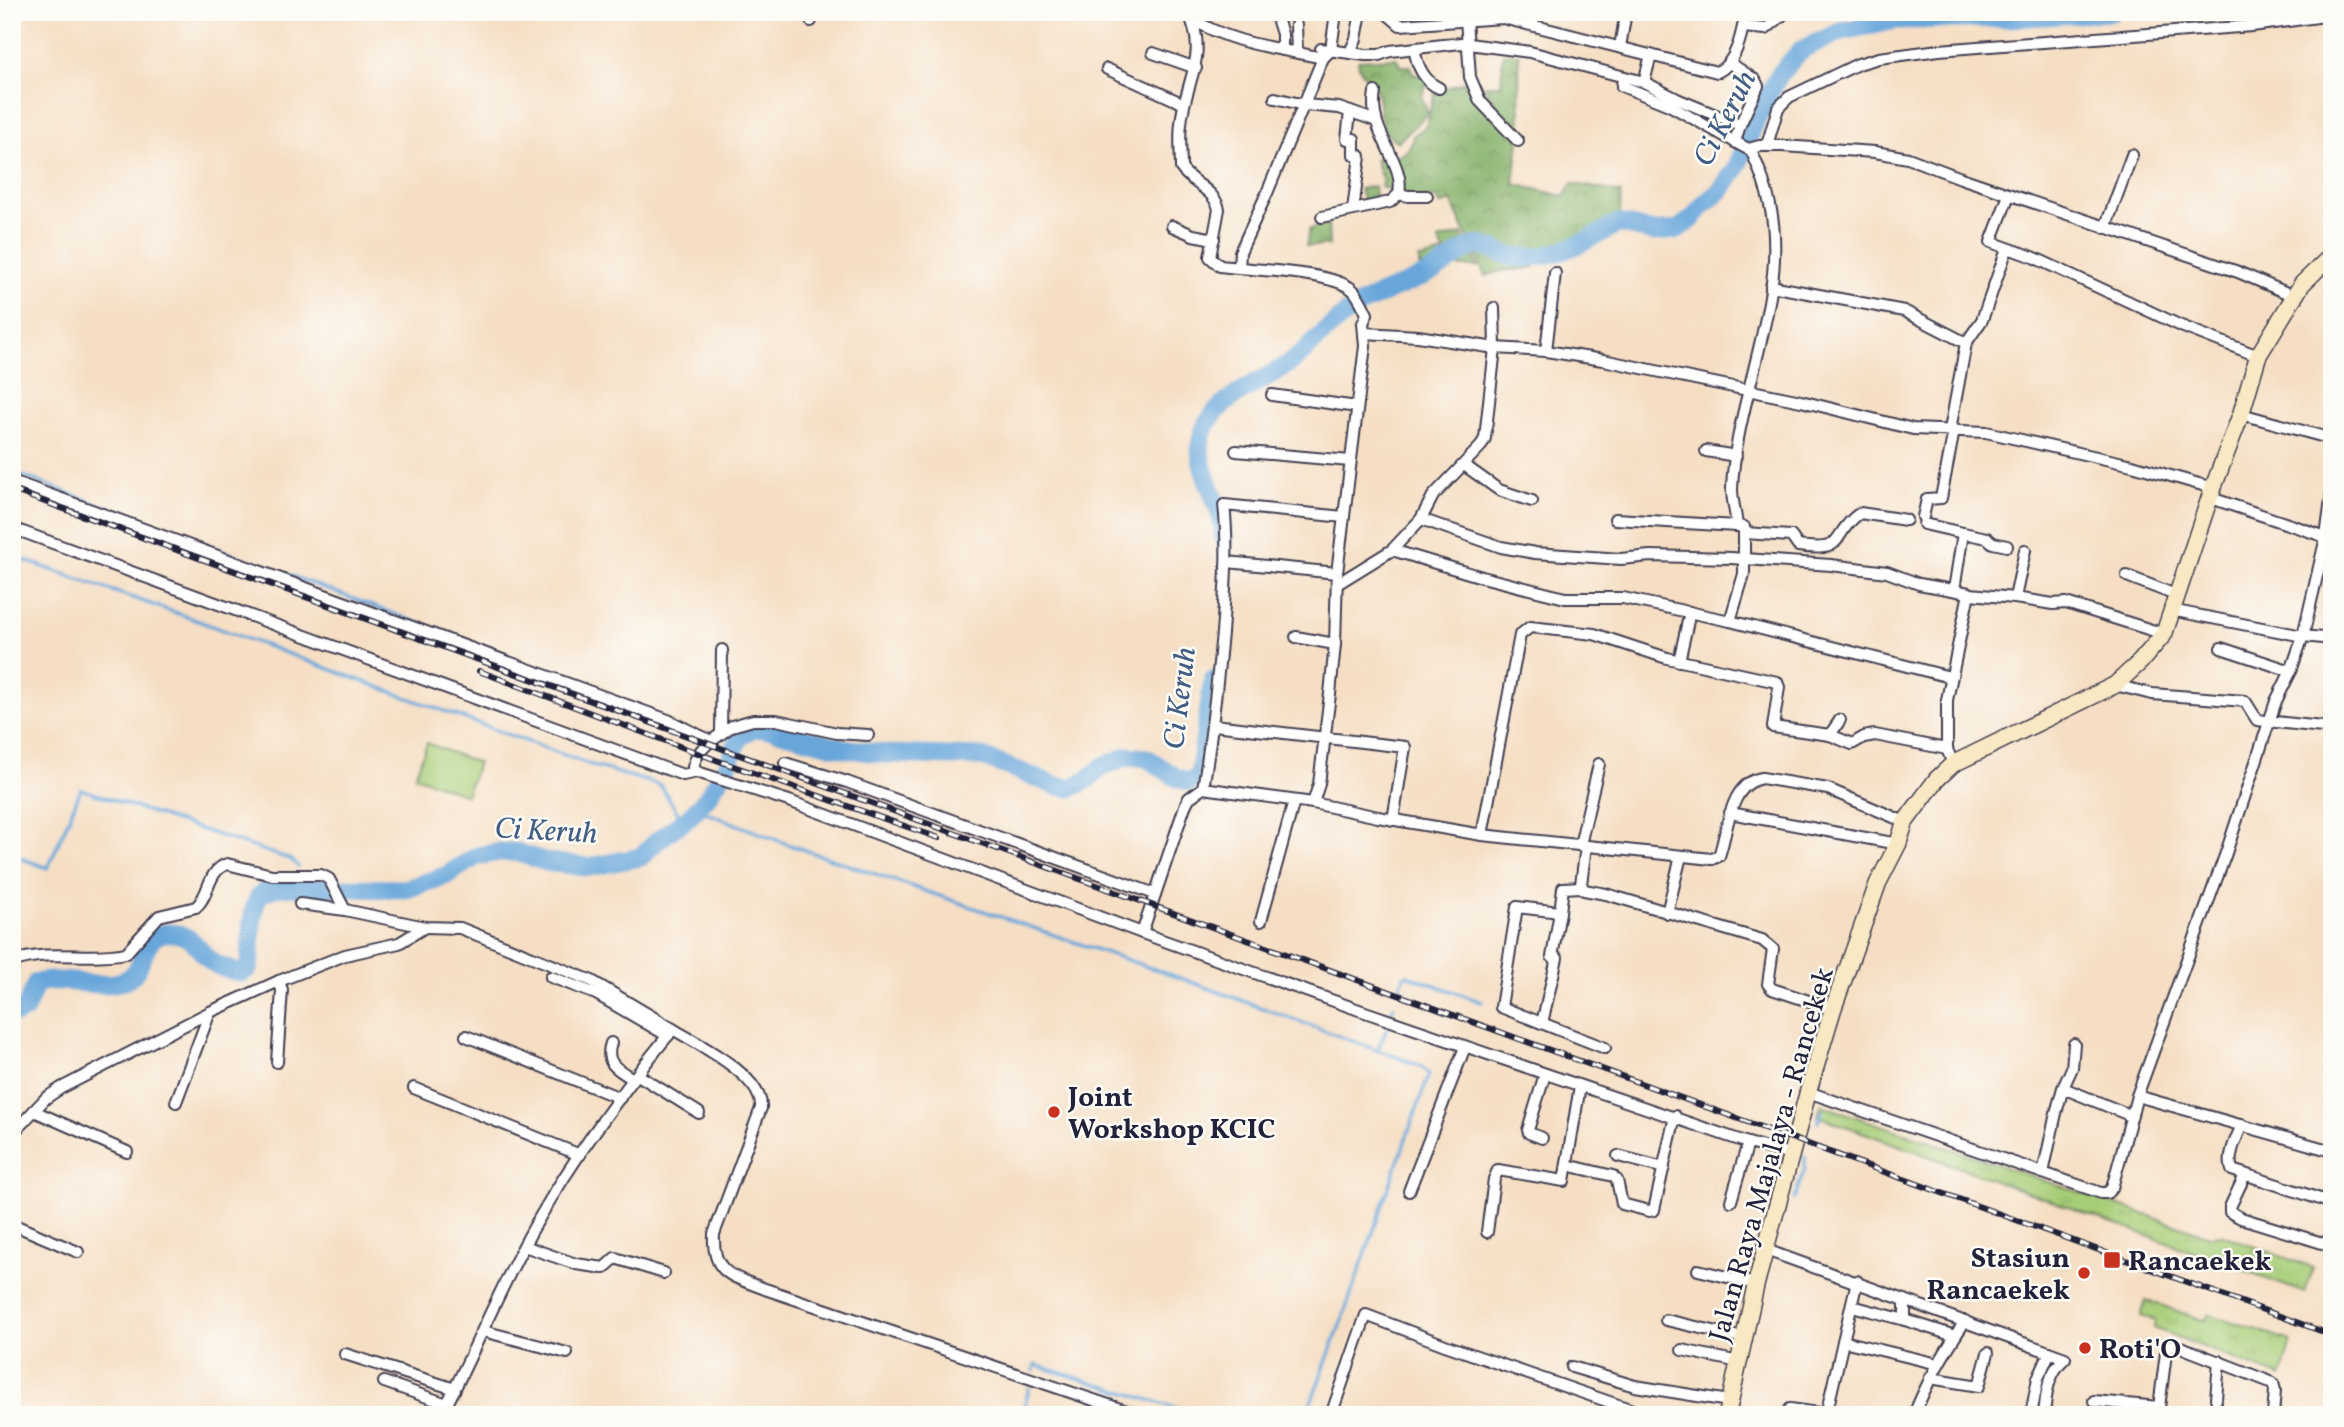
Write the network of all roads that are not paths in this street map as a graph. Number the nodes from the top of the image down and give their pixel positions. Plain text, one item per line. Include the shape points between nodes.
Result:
1 (1275, 12) edge
2 (1336, 12) edge
3 (1361, 12) edge
4 (1385, 12) edge
5 (1626, 12) edge
6 (1679, 12) edge
7 (1694, 12) edge
8 (1746, 12) edge
9 (1786, 12) edge
10 (1190, 15) edge
11 (1503, 15) edge
12 (2332, 15) edge
13 (1427, 17) edge
14 (1469, 17) edge
15 (1296, 24) dead end
16 (1743, 27) junction
17 (1282, 47) junction
18 (1620, 47) junction
19 (1297, 48) junction
20 (1467, 49) junction
21 (1350, 52) junction
22 (1153, 53) dead end
23 (1326, 53) junction
24 (1416, 54) junction
25 (1650, 55) junction
26 (1730, 63) junction
27 (1196, 68) junction
28 (1107, 69) dead end
29 (1623, 80) junction
30 (1644, 82) junction
31 (1439, 88) dead end
32 (1375, 92) dead end
33 (1275, 98) dead end
34 (1184, 104) junction
35 (1305, 104) junction
36 (1350, 112) junction
37 (1374, 120) junction
38 (1740, 125) junction
39 (1518, 142) dead end
40 (1736, 143) junction
41 (1766, 145) junction
42 (1750, 150) junction
43 (2132, 155) dead end
44 (1399, 194) junction
45 (2009, 195) junction
46 (1427, 196) dead end
47 (1353, 210) junction
48 (1322, 217) dead end
49 (1172, 226) dead end
50 (2105, 228) junction
51 (1214, 239) junction
52 (2007, 249) junction
53 (2332, 255) edge
54 (1239, 268) junction
55 (1555, 273) dead end
56 (1774, 287) junction
57 (2294, 296) junction
58 (1494, 307) dead end
59 (1364, 333) junction
60 (1966, 343) junction
61 (1495, 348) junction
62 (1546, 351) junction
63 (2258, 356) junction
64 (1749, 390) junction
65 (1272, 395) dead end
66 (1357, 407) junction
67 (2241, 414) junction
68 (1952, 430) junction
69 (2332, 439) edge
70 (1706, 451) dead end
71 (1236, 452) dead end
72 (1736, 456) junction
73 (1350, 461) junction
74 (1464, 465) junction
75 (12, 481) edge
76 (2332, 492) edge
77 (2212, 493) junction
78 (1532, 501) dead end
79 (1345, 517) junction
80 (1422, 519) junction
81 (1615, 519) dead end
82 (1906, 520) dead end
83 (12, 528) edge
84 (1741, 529) junction
85 (1963, 533) junction
86 (2329, 538) edge
87 (2007, 547) dead end
88 (1392, 550) junction
89 (2025, 550) dead end
90 (1744, 559) junction
91 (1227, 562) junction
92 (2127, 576) dead end
93 (1337, 578) junction
94 (1954, 590) junction
95 (1970, 594) junction
96 (2015, 598) junction
97 (2174, 603) junction
98 (1689, 612) junction
99 (1730, 621) junction
100 (2164, 634) junction
101 (2303, 636) junction
102 (1296, 637) dead end
103 (2332, 639) edge
104 (1335, 644) junction
105 (2221, 648) dead end
106 (722, 650) dead end
107 (1679, 661) junction
108 (2291, 671) junction
109 (1950, 677) junction
110 (2115, 685) junction
111 (1840, 720) dead end
112 (2270, 720) junction
113 (1214, 725) junction
114 (2332, 728) edge
115 (721, 734) junction
116 (1830, 735) junction
117 (868, 736) dead end
118 (1323, 739) junction
119 (711, 741) junction
120 (1950, 757) junction
121 (786, 763) dead end
122 (1599, 764) dead end
123 (697, 772) junction
124 (1203, 788) junction
125 (1294, 801) junction
126 (1313, 803) junction
127 (1730, 813) junction
128 (1393, 820) junction
129 (1905, 822) junction
130 (1482, 835) junction
131 (1898, 844) junction
132 (1583, 846) junction
133 (1681, 856) junction
134 (1581, 887) junction
135 (1155, 894) junction
136 (300, 904) dead end
137 (345, 911) junction
138 (1560, 912) junction
139 (1667, 913) junction
140 (1261, 921) dead end
141 (425, 927) junction
142 (1142, 933) junction
143 (12, 962) edge
144 (551, 977) dead end
145 (281, 986) junction
146 (1833, 1009) junction
147 (210, 1012) junction
148 (1542, 1023) junction
149 (670, 1032) junction
150 (466, 1036) dead end
151 (611, 1043) dead end
152 (2074, 1044) dead end
153 (1465, 1047) junction
154 (1605, 1048) dead end
155 (277, 1062) dead end
156 (1545, 1074) junction
157 (636, 1077) junction
158 (1580, 1086) junction
159 (414, 1088) dead end
160 (2063, 1088) junction
161 (1808, 1092) junction
162 (2137, 1096) junction
163 (620, 1098) junction
164 (176, 1102) dead end
165 (38, 1113) junction
166 (699, 1113) dead end
167 (2132, 1115) junction
168 (1675, 1116) junction
169 (2242, 1125) junction
170 (12, 1134) edge
171 (1542, 1138) dead end
172 (1748, 1143) junction
173 (2332, 1151) edge
174 (127, 1152) dead end
175 (1791, 1154) junction
176 (580, 1155) junction
177 (1618, 1156) dead end
178 (1567, 1165) junction
179 (1664, 1168) junction
180 (2043, 1172) junction
181 (2245, 1175) junction
182 (1409, 1191) dead end
183 (1731, 1200) dead end
184 (2332, 1203) edge
185 (12, 1224) edge
186 (1487, 1232) dead end
187 (2332, 1246) edge
188 (524, 1247) junction
189 (1766, 1250) junction
190 (78, 1252) dead end
191 (1698, 1270) dead end
192 (664, 1273) dead end
193 (1857, 1281) junction
194 (1756, 1284) junction
195 (1905, 1300) junction
196 (1852, 1306) junction
197 (1666, 1320) dead end
198 (1905, 1320) junction
199 (1965, 1321) junction
200 (483, 1331) junction
201 (1955, 1336) junction
202 (1744, 1338) junction
203 (1843, 1342) junction
204 (1682, 1350) dead end
205 (2050, 1352) junction
206 (568, 1353) dead end
207 (1988, 1353) dead end
208 (345, 1354) dead end
209 (2219, 1361) junction
210 (1740, 1362) junction
211 (1938, 1364) junction
212 (1572, 1367) dead end
213 (1930, 1378) junction
214 (384, 1382) dead end
215 (455, 1389) junction
216 (2216, 1399) dead end
217 (2094, 1401) dead end
218 (1728, 1408) edge
219 (1790, 1409) dead end
220 (2159, 1411) edge
221 (1826, 1414) edge
222 (1138, 1415) edge
223 (1331, 1415) edge
224 (1647, 1415) edge
225 (1914, 1415) edge
226 (2031, 1415) edge
227 (2044, 1415) edge
228 (2273, 1415) edge

1 - 17 street
2 - 23 street
3 - 21 street
4 - 13 street via 1400,25
5 - 18 street
6 - 7 street
8 - 16 street
9 - 16 street via 1766,29
10 - 17 street via 1219,34
10 - 27 street
11 - 14 street
11 - 18 street
12 - 41 street via 1879,58 1789,97 1778,108
13 - 14 street
14 - 20 street
15 - 19 street
16 - 26 street
17 - 19 street
18 - 25 street
19 - 23 street
20 - 24 street
20 - 29 street via 1530,52
20 - 39 street via 1470,77 1480,101
21 - 23 street
21 - 24 street
22 - 27 street
23 - 35 street
24 - 31 street via 1430,84
25 - 26 street via 1717,72
25 - 30 street
26 - 38 street via 1758,86
27 - 34 street
28 - 34 street
29 - 30 street
29 - 40 street
30 - 38 street
32 - 37 street
33 - 35 street
34 - 51 street via 1181,169 1217,202
35 - 36 street
35 - 54 street via 1240,252
36 - 37 street
36 - 47 street via 1347,139 1354,139 1354,155 1360,156
37 - 44 street via 1398,174
38 - 40 street
40 - 42 street
41 - 42 street
41 - 45 street via 1908,158
42 - 56 street via 1771,206
43 - 50 street
44 - 46 street
44 - 47 street via 1391,201
45 - 50 street
45 - 52 street via 1991,242
47 - 48 street
49 - 51 street
50 - 57 street via 2238,272
51 - 54 street via 1213,262
52 - 60 street via 1982,320
52 - 63 street
53 - 57 main road, Jalan Raya Majalaya - Rancekek
54 - 59 street via 1340,282 1353,290 1367,314
55 - 62 street
56 - 60 street via 1905,312
56 - 64 street
57 - 63 main road, Jalan Raya Majalaya - Rancekek
58 - 61 street
59 - 61 street
59 - 66 street
60 - 68 street
61 - 62 street
61 - 74 street via 1485,439
62 - 64 street
63 - 67 main road, Jalan Raya Majalaya - Rancekek
64 - 68 street via 1913,429
64 - 72 street
65 - 66 street
66 - 73 street
67 - 69 street
67 - 77 main road, Jalan Raya Majalaya - Rancekek
68 - 77 street via 1986,432 2093,455
68 - 85 street via 1941,498 1927,499 1924,521
70 - 72 street
71 - 73 street
72 - 84 street via 1732,491
73 - 79 street
74 - 78 street via 1499,490
74 - 80 street via 1433,496
75 - 119 street via 610,698
76 - 86 street
77 - 86 street
77 - 97 main road, Jalan Raya Majalaya - Rancekek
79 - 91 street via 1224,505
79 - 93 street
80 - 88 street
80 - 90 street via 1500,547 1535,553 1621,559
81 - 84 street
82 - 84 street via 1860,513 1829,548 1798,546 1790,536
83 - 123 street via 683,775
84 - 90 street
85 - 87 street
85 - 94 street
86 - 101 street
88 - 93 street
88 - 98 street via 1565,598 1623,598
89 - 96 street
90 - 94 street via 1887,572
90 - 99 street
91 - 93 street
91 - 113 street
92 - 97 street
93 - 104 street
94 - 95 street
95 - 96 street
95 - 109 street
96 - 100 street via 2066,603
97 - 100 main road, Jalan Raya Majalaya - Rancekek
97 - 101 street
98 - 99 street
98 - 107 street
99 - 109 street
100 - 110 main road, Jalan Raya Majalaya - Rancekek
101 - 103 street
101 - 108 street
102 - 104 street
104 - 118 street
105 - 108 street
106 - 115 street
107 - 116 street via 1777,682 1773,727
107 - 130 street via 1594,634 1539,627 1523,631
108 - 112 street
109 - 120 street via 1945,725
110 - 112 street via 2152,694 2245,701 2257,720
110 - 120 main road, Jalan Raya Majalaya - Rancekek
111 - 116 street
112 - 114 street
112 - 162 street
113 - 118 street
113 - 124 street
115 - 117 street via 753,720 776,720
115 - 119 street
116 - 120 street via 1852,744 1875,736
118 - 126 street
118 - 128 street via 1405,747
119 - 123 street via 694,762
120 - 129 main road, Jalan Raya Majalaya - Rancekek
121 - 135 street
122 - 132 street
123 - 142 street via 789,801
124 - 125 street
124 - 135 street via 1185,806
125 - 126 street
125 - 140 street
126 - 128 street
127 - 129 street via 1747,784 1762,778 1828,789
127 - 131 street
127 - 133 street via 1718,856
128 - 130 street
129 - 131 main road, Jalan Raya Majalaya - Rancekek
130 - 132 street
131 - 146 main road, Jalan Raya Majalaya - Rancekek via 1878,884
132 - 133 street
132 - 134 street
133 - 139 street
134 - 138 street via 1563,888
134 - 139 street
135 - 142 street
136 - 137 street
137 - 141 street
137 - 143 street via 329,879 317,874 272,875 227,864 217,870 197,907 159,916 125,953 97,957 46,954
138 - 148 street via 1552,957 1557,958
138 - 148 street via 1517,907 1513,923 1501,1007
139 - 146 street via 1762,940 1773,949 1768,984 1772,989
141 - 145 street via 400,943 345,955
141 - 149 street via 460,928 551,963 592,981
142 - 153 street
144 - 149 street
145 - 147 street
145 - 155 street
146 - 161 main road, Jalan Raya Majalaya - Rancekek
147 - 164 street
147 - 165 street via 61,1088 46,1098
148 - 154 street
149 - 157 street
149 - 222 street via 744,1074 762,1098 714,1234 716,1261 724,1270 778,1294
150 - 163 street
151 - 157 street via 610,1062
152 - 160 street via 2072,1068
153 - 156 street
153 - 182 street
156 - 158 street
156 - 171 street via 1528,1130
157 - 163 street
157 - 166 street
158 - 168 street
158 - 178 street
159 - 176 street
160 - 167 street
160 - 180 street
161 - 175 main road, Jalan Raya Majalaya - Rancekek
161 - 180 street
162 - 167 street
162 - 169 street
163 - 176 street
165 - 170 street
165 - 174 street
167 - 180 street via 2107,1193
168 - 172 street
168 - 179 street
169 - 173 street
169 - 181 street via 2230,1167
172 - 175 street
172 - 183 street
175 - 189 main road, Jalan Raya Majalaya - Rancekek
176 - 188 street
177 - 179 street
178 - 179 street via 1615,1178 1620,1203 1650,1211 1656,1205
178 - 186 street via 1561,1182 1496,1171
181 - 184 street
181 - 187 street via 2230,1212
185 - 190 street
188 - 192 street via 590,1267 604,1268 615,1258
188 - 200 street
189 - 193 street
189 - 194 main road, Jalan Raya Majalaya - Rancekek
191 - 194 street
193 - 195 street
193 - 196 street
194 - 202 main road, Jalan Raya Majalaya - Rancekek
195 - 198 street
195 - 199 street
196 - 198 street
196 - 203 street
197 - 202 street
198 - 201 street
199 - 201 street
199 - 205 street
200 - 206 street
200 - 215 street
201 - 211 street
202 - 210 main road, Jalan Raya Majalaya - Rancekek
203 - 211 street
203 - 221 street
204 - 210 street
205 - 226 street via 2038,1378
205 - 227 street via 2065,1357 2054,1368
207 - 213 street via 1979,1386
208 - 215 street
209 - 216 street
209 - 220 street via 2171,1345
209 - 228 street via 2273,1383
210 - 218 main road, Jalan Raya Majalaya - Rancekek
211 - 213 street
212 - 218 street
213 - 225 street
214 - 215 street via 447,1404
217 - 220 street
219 - 221 street
223 - 224 street via 1366,1315

